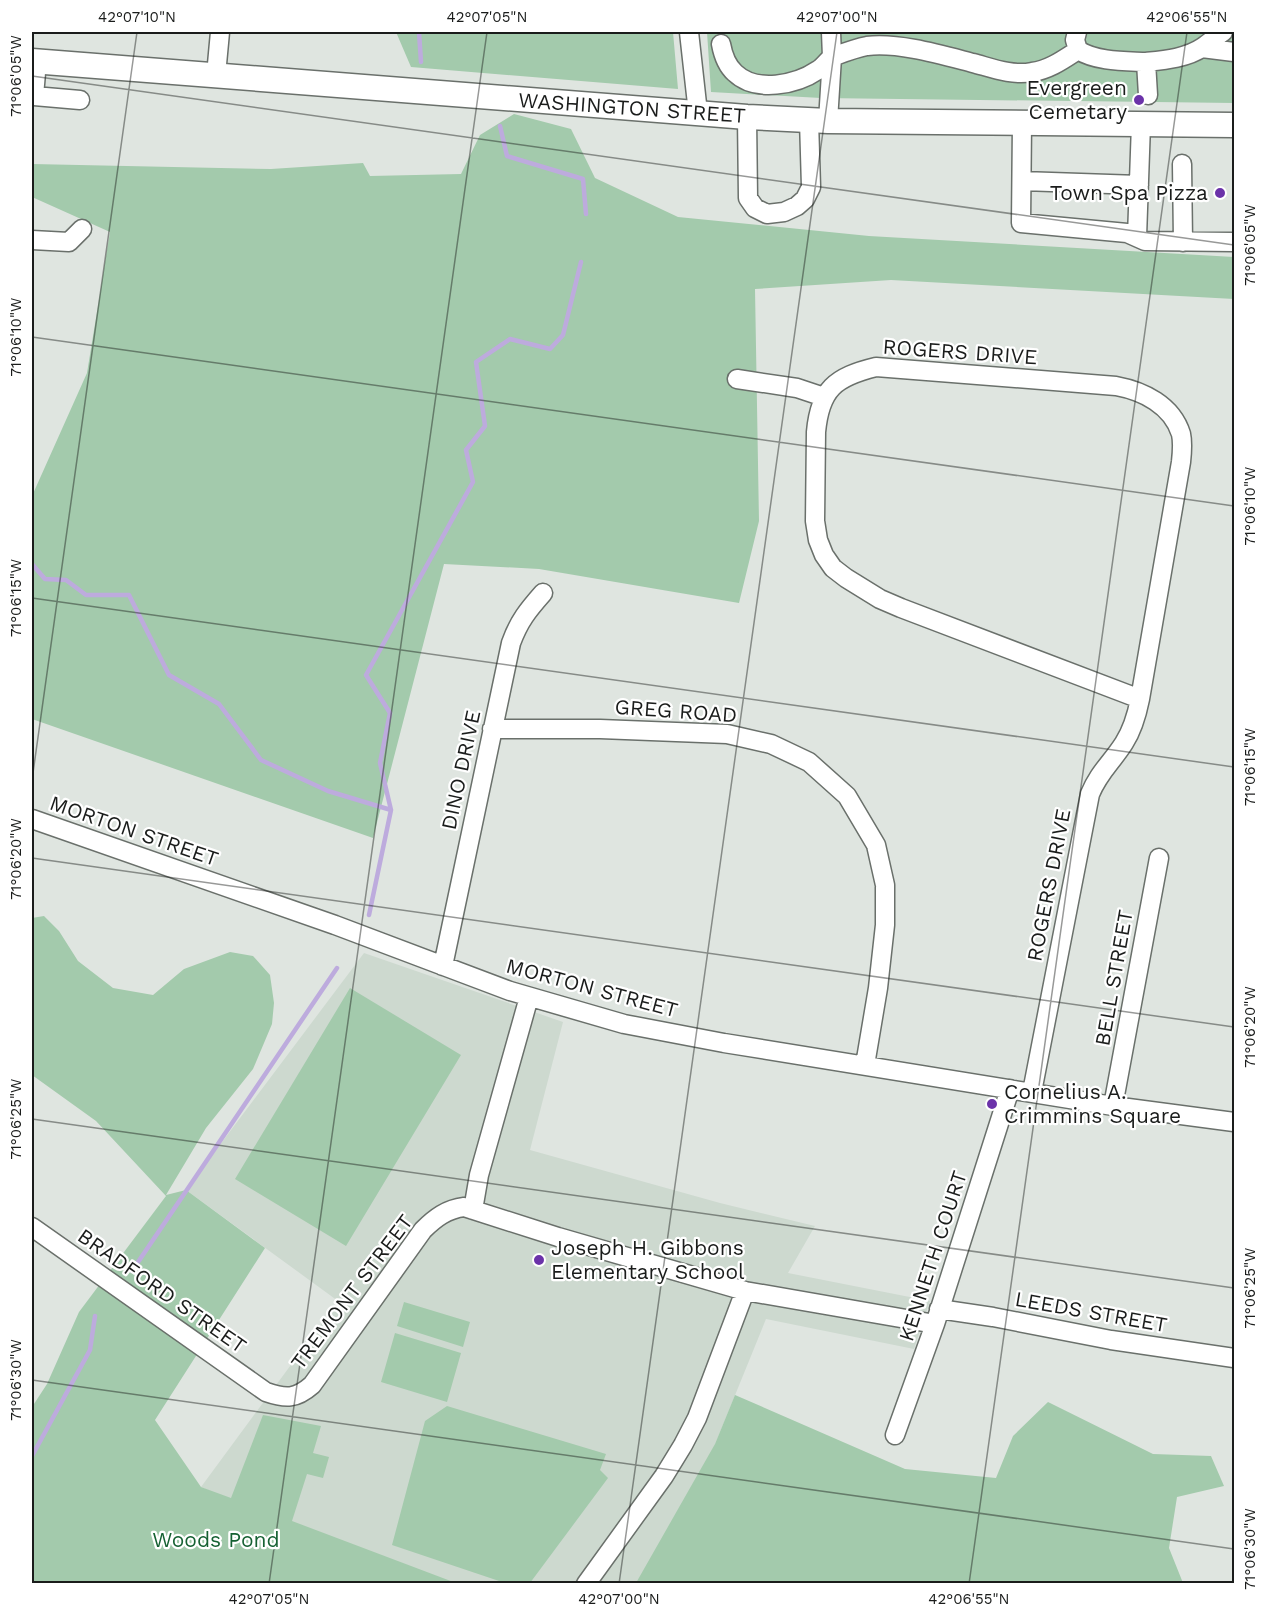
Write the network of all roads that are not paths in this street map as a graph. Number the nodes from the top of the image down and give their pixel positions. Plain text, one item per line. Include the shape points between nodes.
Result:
1 (220, 32) edge
2 (689, 32) edge
3 (831, 32) edge
4 (1077, 32) edge
5 (1223, 32) edge
6 (1228, 32) edge
7 (721, 44) dead end
8 (1202, 48) junction
9 (1078, 50) junction
10 (1234, 51) edge
11 (832, 57) junction
12 (34, 61) edge
13 (1146, 62) junction
14 (216, 75) junction
15 (1148, 95) dead end
16 (33, 96) edge
17 (80, 100) dead end
18 (698, 113) junction
19 (747, 117) junction
20 (819, 120) junction
21 (1022, 123) junction
22 (1141, 124) junction
23 (1234, 125) edge
24 (1182, 164) dead end
25 (1022, 181) junction
26 (1139, 185) junction
27 (82, 229) dead end
28 (1137, 237) junction
29 (32, 240) edge
30 (1183, 242) junction
31 (1234, 242) edge
32 (737, 380) dead end
33 (824, 397) junction
34 (543, 593) dead end
35 (1140, 699) junction
36 (492, 729) junction
37 (32, 819) edge
38 (1159, 858) dead end
39 (443, 966) junction
40 (529, 997) junction
41 (865, 1065) junction
42 (1010, 1089) junction
43 (1032, 1092) junction
44 (1113, 1106) junction
45 (1234, 1122) edge
46 (473, 1210) junction
47 (32, 1227) edge
48 (745, 1291) junction
49 (937, 1317) junction
50 (1234, 1358) edge
51 (266, 1392) joint
52 (895, 1435) dead end
53 (586, 1584) edge

1 - 14 street
2 - 18 street
3 - 11 street
4 - 9 street
5 - 8 street
6 - 10 street
7 - 11 street via 726,63 734,72 756,83 791,82 819,70
8 - 10 street
8 - 13 street via 1175,58
9 - 11 street via 1047,68 1022,73 897,47 867,46
9 - 13 street via 1085,55
11 - 20 street
12 - 14 main road, WASHINGTON STREET
12 - 16 street
13 - 15 street
14 - 18 main road, WASHINGTON STREET
16 - 17 street
18 - 19 main road, WASHINGTON STREET
19 - 20 main road, WASHINGTON STREET
19 - 20 street via 748,198 755,208 767,213 784,212 805,199 811,187
20 - 21 main road, WASHINGTON STREET
21 - 22 main road, WASHINGTON STREET
21 - 25 street
22 - 23 main road, WASHINGTON STREET
22 - 26 street
24 - 30 street
25 - 26 street
25 - 28 street via 1021,223
26 - 28 street
27 - 29 street via 69,242
28 - 30 street via 1145,241
30 - 31 street
32 - 33 street via 797,388
33 - 35 street via 816,432 815,521 824,555 834,568 891,603
33 - 35 street, ROGERS DRIVE via 851,374 892,368 1127,388 1150,396 1168,412 1182,436 1182,448
34 - 36 street, DINO DRIVE via 517,626
35 - 43 street, ROGERS DRIVE via 1130,731 1090,794
36 - 39 street, DINO DRIVE
36 - 41 street, GREG ROAD via 728,734 771,744 809,762 847,796 876,845 885,885 878,988
37 - 39 street, MORTON STREET
38 - 44 street, BELL STREET
39 - 40 street, MORTON STREET
40 - 41 street, MORTON STREET via 624,1024
40 - 46 street via 478,1176
41 - 42 street, MORTON STREET
42 - 43 street, MORTON STREET
42 - 49 street, KENNETH COURT
43 - 44 street, MORTON STREET
44 - 45 street, MORTON STREET
46 - 48 street, LEEDS STREET
46 - 51 street, TREMONT STREET via 464,1207 449,1211 423,1230 312,1385 290,1397
47 - 51 street, BRADFORD STREET
48 - 49 street, LEEDS STREET
48 - 53 street via 683,1445
49 - 50 street, LEEDS STREET via 993,1317
49 - 52 street, KENNETH COURT

